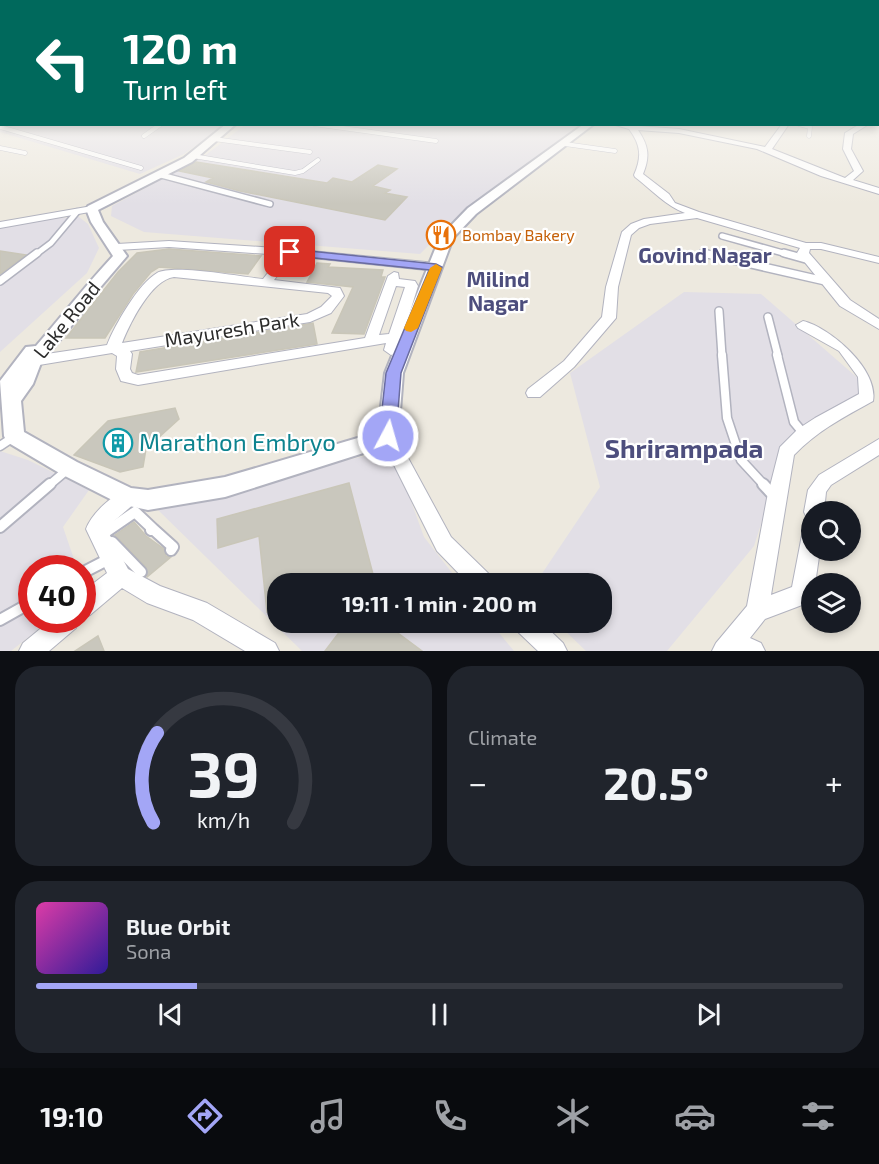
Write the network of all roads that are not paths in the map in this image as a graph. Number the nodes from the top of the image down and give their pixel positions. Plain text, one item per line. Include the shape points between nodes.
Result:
1 (56, 143) edge
2 (209, 143) edge
3 (246, 143) edge
4 (642, 143) edge
5 (740, 143) edge
6 (772, 143) edge
7 (848, 143) edge
8 (565, 144) joint
9 (0, 148) edge
10 (767, 150) junction
11 (615, 151) dead end
12 (310, 152) dead end
13 (25, 153) dead end
14 (193, 156) junction
15 (318, 160) dead end
16 (141, 168) dead end
17 (161, 175) junction
18 (846, 181) junction
19 (879, 191) edge
20 (270, 204) dead end
21 (92, 209) junction
22 (77, 212) junction
23 (697, 215) junction
24 (0, 225) edge
25 (722, 236) dead end
26 (806, 246) junction
27 (117, 247) junction
28 (290, 252) junction
29 (702, 253) dead end
30 (809, 260) junction
31 (879, 260) edge
32 (399, 263) junction
33 (436, 267) junction
34 (0, 281) edge
35 (392, 282) junction
36 (828, 282) junction
37 (266, 283) junction
38 (95, 291) dead end
39 (719, 310) dead end
40 (768, 317) dead end
41 (804, 325) dead end
42 (879, 325) edge
43 (398, 341) junction
44 (370, 342) junction
45 (113, 348) junction
46 (32, 359) junction
47 (534, 393) dead end
48 (8, 405) edge
49 (804, 434) junction
50 (388, 436) junction
51 (7, 441) edge
52 (879, 446) edge
53 (69, 468) junction
54 (776, 498) junction
55 (816, 501) edge
56 (128, 504) junction
57 (0, 527) edge
58 (171, 550) dead end
59 (808, 561) edge
60 (123, 562) junction
61 (96, 569) edge
62 (473, 573) edge
63 (96, 592) edge
64 (18, 610) edge
65 (757, 611) junction
66 (0, 620) edge
67 (52, 633) edge
68 (536, 633) edge
69 (727, 647) edge
70 (31, 651) edge
71 (267, 651) edge
72 (555, 651) edge
73 (753, 651) edge

1 - 16 lane
2 - 14 street
3 - 12 lane
4 - 23 street via 646,156 638,175 672,205
5 - 10 street
6 - 10 street
7 - 18 street via 859,171
8 - 11 lane
8 - 33 street via 472,211 447,237
9 - 13 lane
10 - 18 street
14 - 15 lane via 296,172
14 - 17 street
17 - 20 lane
17 - 21 street
18 - 19 street
21 - 22 street
21 - 27 street via 93,217
22 - 24 street
22 - 34 lane via 51,243
23 - 26 street
23 - 47 street via 648,221 626,234 612,287 609,318 569,364
25 - 30 lane
26 - 30 street via 803,253
26 - 31 street
27 - 28 street via 169,244
27 - 46 street, Lake Road via 120,256
28 - 32 street
28 - 37 street
29 - 36 lane
30 - 36 street
32 - 33 street
32 - 35 street
33 - 43 street
35 - 43 street via 412,286
35 - 44 street
36 - 42 street via 846,303
37 - 45 street via 174,273 161,276 123,324
37 - 45 street, Mayuresh Park via 328,289 338,296 326,310 310,318
38 - 46 street
39 - 54 lane via 727,418 741,460
40 - 49 lane via 794,422
41 - 49 street via 844,348 866,376 867,397
43 - 44 street
43 - 50 street
44 - 45 street via 138,380 126,376 125,354
45 - 46 street
46 - 48 street, Lake Road via 24,384
48 - 51 street, Lake Road
49 - 54 street via 786,452
50 - 56 street via 225,487
50 - 62 street via 444,544
51 - 53 street, Lake Road
52 - 55 street via 825,480 817,490
53 - 56 street, Lake Road
53 - 57 lane
54 - 65 street
56 - 58 lane
56 - 60 street via 98,523 96,529
59 - 65 street via 802,594
60 - 61 lane
60 - 63 street
60 - 71 street via 155,595 199,610
64 - 66 lane
65 - 69 street
67 - 70 street
68 - 72 street
69 - 73 street

